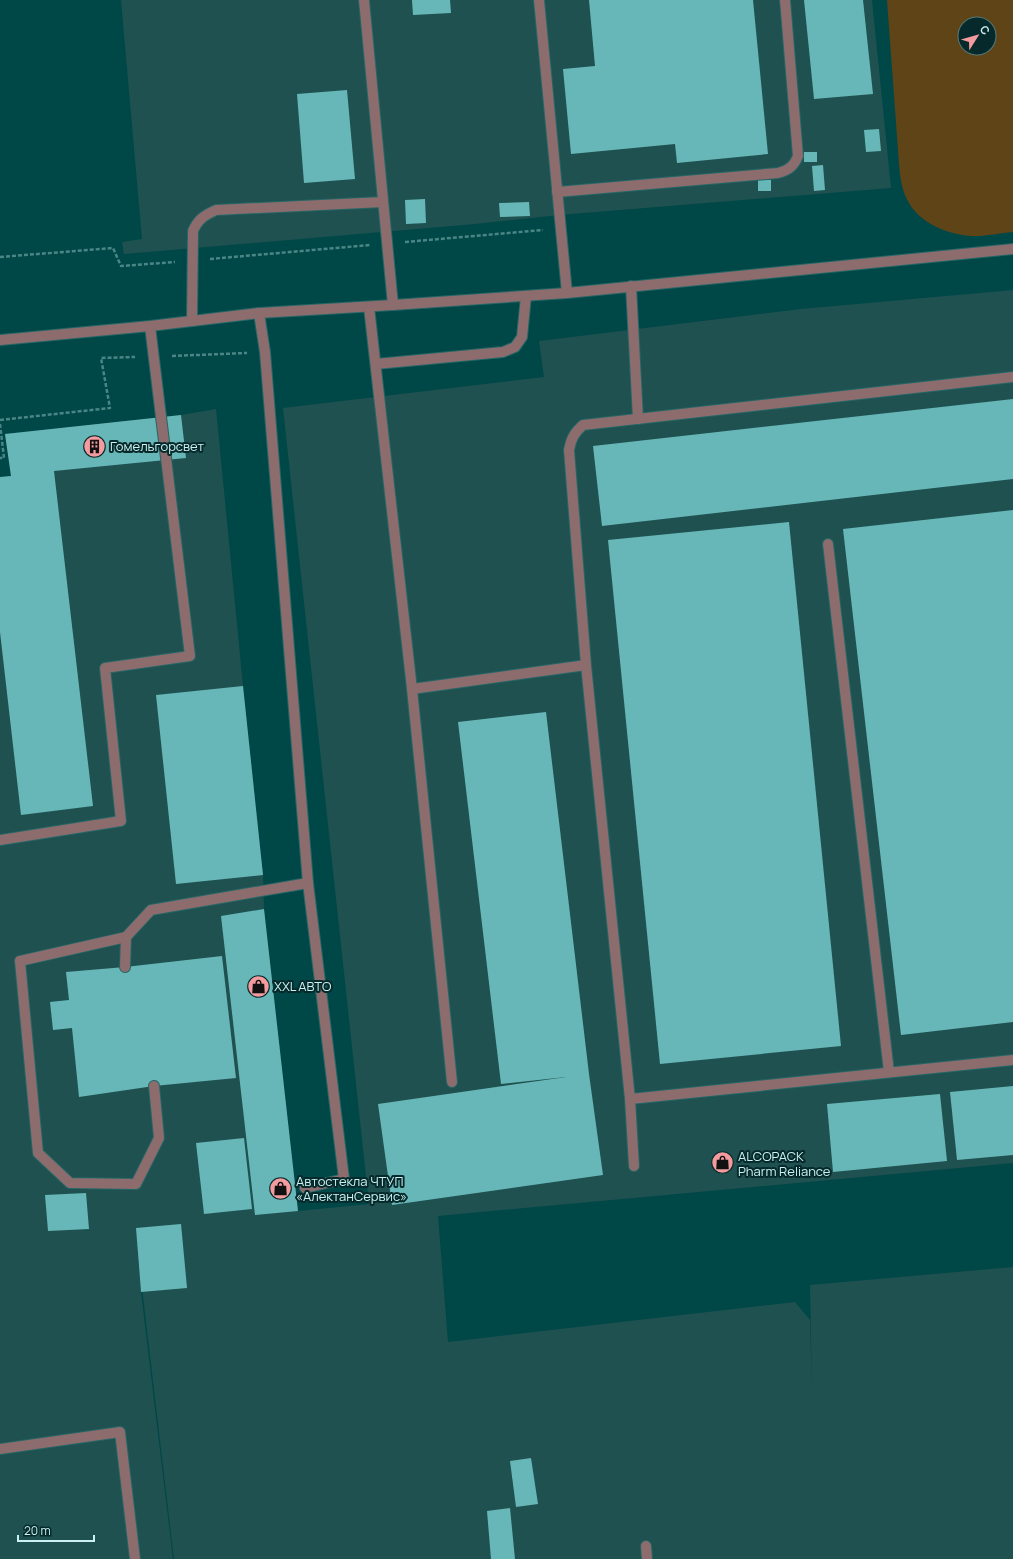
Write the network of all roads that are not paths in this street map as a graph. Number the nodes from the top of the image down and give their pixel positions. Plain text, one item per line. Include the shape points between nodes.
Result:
1 (364, 0) edge
2 (539, 0) edge
3 (785, 0) edge
4 (557, 192) junction
5 (383, 202) junction
6 (1013, 249) edge
7 (631, 286) junction
8 (567, 293) junction
9 (526, 296) junction
10 (393, 305) junction
11 (369, 307) junction
12 (259, 313) junction
13 (192, 321) junction
14 (150, 326) junction
15 (0, 340) edge
16 (376, 364) junction
17 (1013, 377) edge
18 (638, 419) junction
19 (828, 544) dead end
20 (586, 665) junction
21 (412, 689) junction
22 (0, 840) edge
23 (308, 883) junction
24 (126, 937) junction
25 (125, 968) dead end
26 (1013, 1060) edge
27 (889, 1072) junction
28 (452, 1082) dead end
29 (154, 1086) dead end
30 (630, 1099) junction
31 (634, 1166) dead end
32 (305, 1188) dead end
33 (0, 1449) edge
34 (646, 1546) dead end
35 (135, 1559) edge
36 (647, 1559) edge

1 - 5 street
2 - 4 street
3 - 4 street via 798,156 788,170 778,173
4 - 8 street
5 - 10 street
5 - 13 street via 216,210 206,214 196,222 193,230
6 - 7 street
7 - 8 street
7 - 18 street
8 - 9 street
9 - 10 street
9 - 16 street via 522,337 515,347 503,352
10 - 11 street
11 - 12 street
11 - 16 street
12 - 13 street
12 - 23 street
13 - 14 street
14 - 15 street
14 - 22 street via 190,656 105,668 121,821
16 - 21 street
17 - 18 street
18 - 20 street via 583,426 571,440 569,450
19 - 27 street
20 - 21 street
20 - 30 street
21 - 28 street
23 - 24 street via 151,910
23 - 32 street via 344,1179
24 - 25 street
24 - 29 street via 20,961 38,1153 70,1183 136,1184 159,1138
26 - 27 street
27 - 30 street
30 - 31 street
33 - 35 street via 120,1432
34 - 36 street

